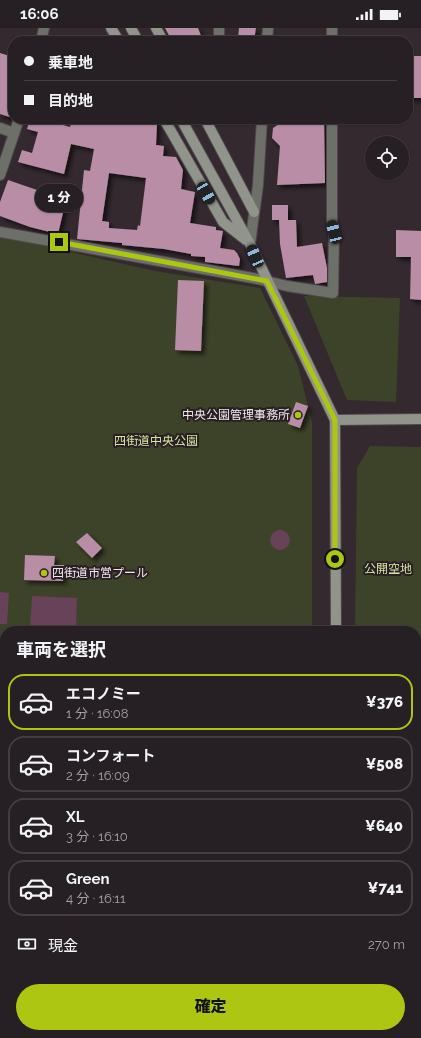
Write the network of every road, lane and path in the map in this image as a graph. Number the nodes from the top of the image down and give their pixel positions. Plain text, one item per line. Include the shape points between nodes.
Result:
1 (17, 124) edge
2 (167, 124) edge
3 (184, 124) edge
4 (207, 124) edge
5 (262, 124) edge
6 (332, 124) edge
7 (0, 128) edge
8 (14, 133) junction
9 (0, 175) edge
10 (254, 212) junction
11 (0, 232) edge
12 (250, 244) junction
13 (267, 281) junction
14 (421, 419) edge
15 (335, 420) junction
16 (336, 626) edge

1 - 8 street
2 - 12 street via 223,222
3 - 12 street
4 - 10 street
5 - 10 street
6 - 13 street via 333,293
7 - 8 street
8 - 9 street
10 - 12 street
11 - 13 street
12 - 13 street
13 - 15 street
14 - 15 street
15 - 16 street

